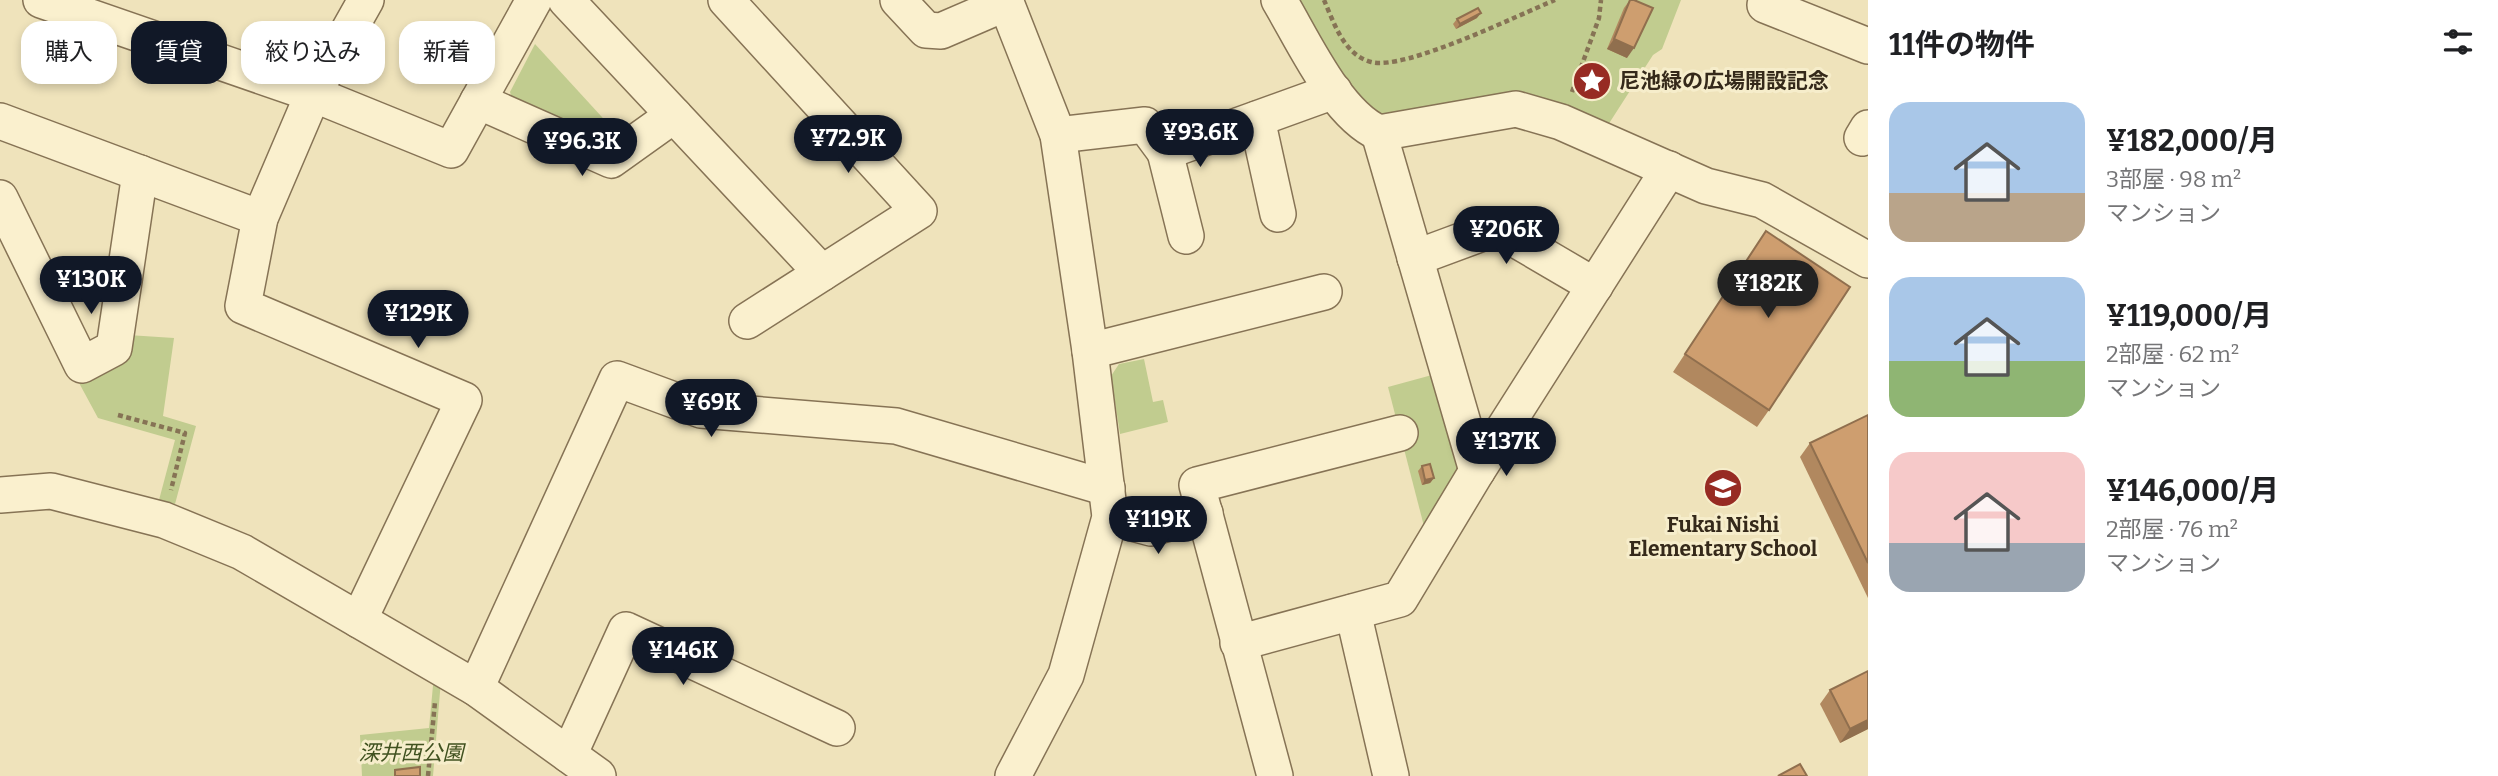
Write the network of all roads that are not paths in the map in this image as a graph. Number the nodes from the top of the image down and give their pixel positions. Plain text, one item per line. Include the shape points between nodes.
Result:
1 (41, 0) edge
2 (366, 0) edge
3 (534, 0) edge
4 (566, 0) edge
5 (726, 0) edge
6 (898, 0) edge
7 (1279, 0) edge
8 (1005, 2) edge
9 (1765, 5) dead end
10 (1868, 46) edge
11 (1334, 92) junction
12 (313, 94) junction
13 (478, 101) junction
14 (674, 115) junction
15 (1257, 119) junction
16 (0, 121) edge
17 (1379, 133) junction
18 (1058, 135) junction
19 (1165, 152) junction
20 (1669, 169) junction
21 (140, 173) junction
22 (0, 198) edge
23 (1278, 214) dead end
24 (260, 218) junction
25 (1186, 236) dead end
26 (1415, 258) junction
27 (1868, 260) edge
28 (822, 273) junction
29 (1595, 286) junction
30 (1324, 292) dead end
31 (747, 321) dead end
32 (1090, 351) junction
33 (1400, 433) dead end
34 (1477, 471) junction
35 (0, 495) edge
36 (1109, 502) junction
37 (1205, 513) junction
38 (1353, 612) junction
39 (359, 620) junction
40 (1238, 643) junction
41 (476, 688) junction
42 (837, 728) dead end
43 (569, 755) junction
44 (598, 776) edge
45 (1013, 776) edge
46 (1275, 776) edge
47 (1391, 776) edge

1 - 12 street
2 - 12 street
3 - 13 street
4 - 14 street
5 - 28 street via 919,211
6 - 8 street via 926,30 934,31
7 - 11 street
8 - 18 street
9 - 10 street
11 - 15 street
11 - 17 street via 1364,127
12 - 13 street via 451,150
12 - 24 street
13 - 14 street via 611,160
14 - 28 street
15 - 19 street
15 - 23 street
16 - 21 street
17 - 20 street via 1516,109 1561,122
17 - 26 street
18 - 19 street via 1145,125
18 - 32 street
19 - 25 street
20 - 27 street via 1706,186 1762,200
20 - 29 street
21 - 22 street via 114,348 82,365
21 - 24 street
24 - 39 street via 243,306 464,400
26 - 29 street via 1496,228
26 - 34 street
28 - 31 street
29 - 34 street
30 - 32 street
32 - 36 street
33 - 37 street via 1197,485
34 - 38 street via 1400,599
35 - 39 street via 51,491 164,520 242,552
36 - 37 street via 1151,528
36 - 41 street via 896,426 701,410 617,379
36 - 45 street via 1066,675
37 - 40 street
38 - 40 street
38 - 47 street
39 - 41 street
40 - 46 street
41 - 43 street
42 - 43 street via 626,630
43 - 44 street

